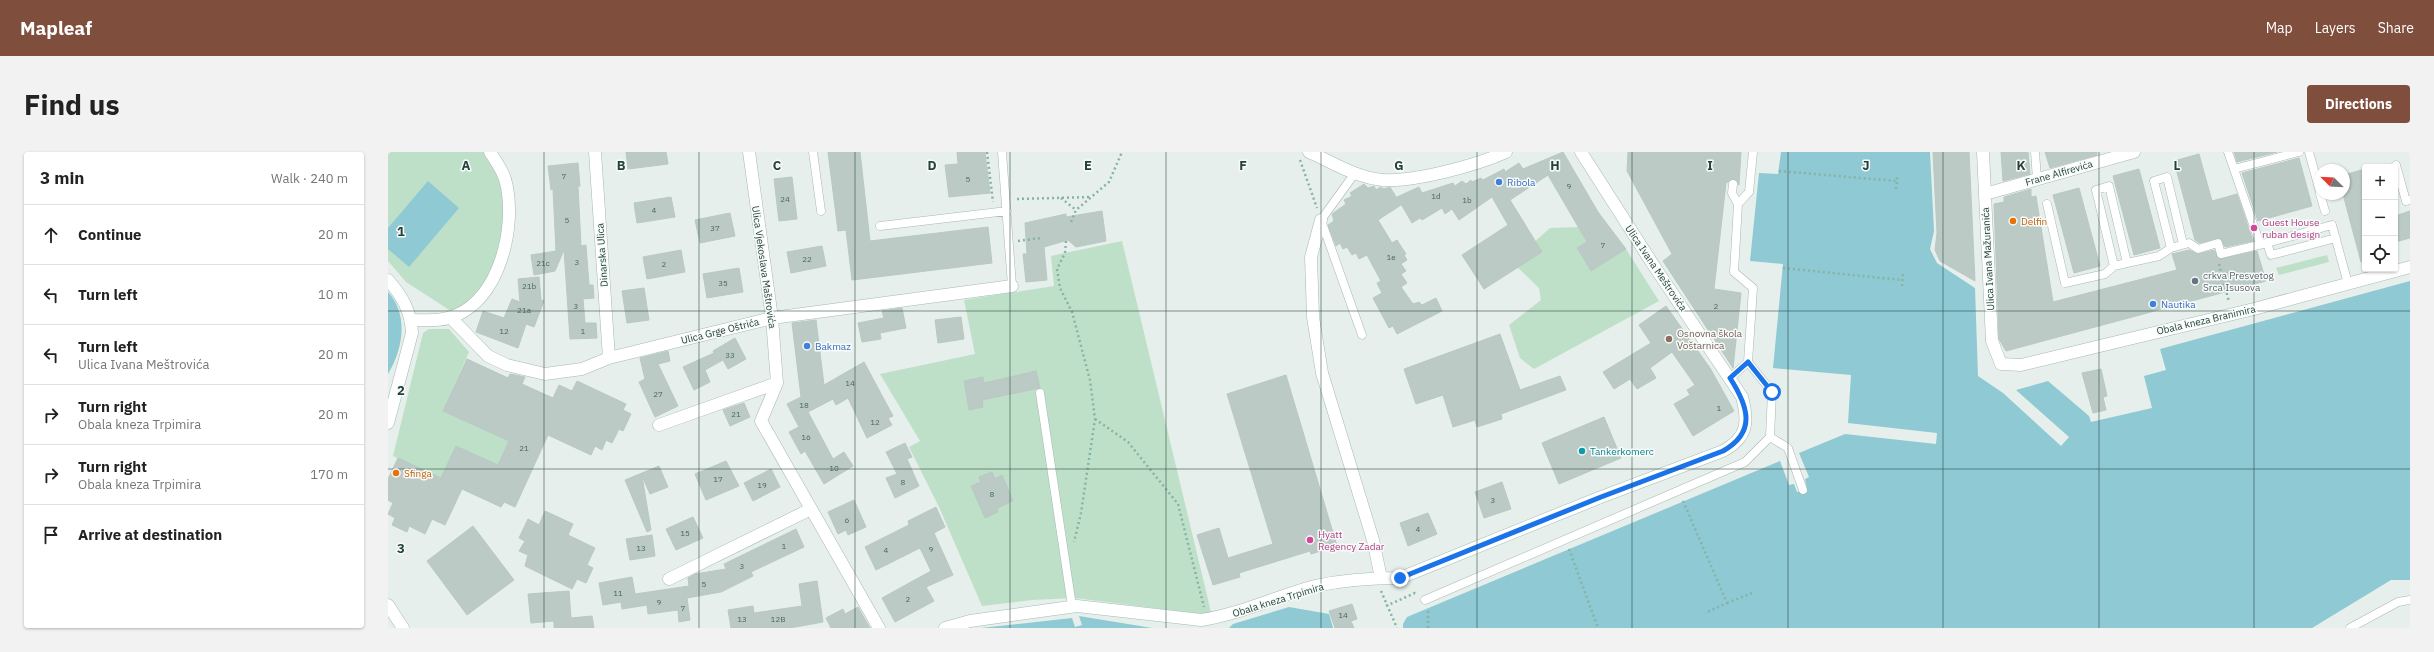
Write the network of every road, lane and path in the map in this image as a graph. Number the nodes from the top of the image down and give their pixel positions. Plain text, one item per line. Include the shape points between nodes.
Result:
1 (490, 152) edge
2 (595, 152) edge
3 (749, 152) edge
4 (813, 152) edge
5 (987, 152) edge
6 (1002, 152) edge
7 (1122, 152) edge
8 (1506, 152) edge
9 (1581, 152) edge
10 (1753, 152) edge
11 (1983, 152) edge
12 (2035, 152) edge
13 (2134, 152) edge
14 (2228, 152) edge
15 (2299, 152) edge
16 (2309, 152) edge
17 (1309, 154) edge
18 (2234, 169) junction
19 (1779, 171) dead end
20 (2314, 171) edge
21 (2398, 172) edge
22 (1355, 173) junction
23 (1897, 176) dead end
24 (2037, 179) junction
25 (1897, 181) junction
26 (1733, 184) dead end
27 (1896, 189) dead end
28 (991, 192) dead end
29 (1985, 194) junction
30 (1092, 197) junction
31 (1060, 198) junction
32 (1013, 199) dead end
33 (2322, 200) edge
34 (2410, 200) edge
35 (1738, 204) junction
36 (2047, 204) dead end
37 (1076, 210) junction
38 (821, 211) dead end
39 (1007, 211) junction
40 (2325, 211) dead end
41 (1321, 220) junction
42 (1071, 222) dead end
43 (880, 226) dead end
44 (1041, 238) dead end
45 (2336, 238) junction
46 (1066, 241) dead end
47 (1010, 242) junction
48 (2263, 243) junction
49 (2183, 244) junction
50 (2171, 248) junction
51 (2221, 254) junction
52 (2127, 263) junction
53 (2114, 266) junction
54 (2410, 267) edge
55 (1783, 268) dead end
56 (1903, 274) dead end
57 (388, 280) edge
58 (1903, 280) junction
59 (2348, 283) junction
60 (1012, 286) joint
61 (1902, 286) dead end
62 (2233, 314) junction
63 (450, 317) junction
64 (772, 318) junction
65 (412, 320) junction
66 (1362, 335) dead end
67 (610, 358) junction
68 (1748, 362) junction
69 (2001, 364) joint
70 (1730, 378) junction
71 (777, 383) junction
72 (1040, 393) dead end
73 (1095, 419) junction
74 (388, 423) edge
75 (659, 425) dead end
76 (1745, 427) joint
77 (1770, 437) junction
78 (1803, 490) dead end
79 (1683, 501) dead end
80 (811, 509) junction
81 (1072, 548) dead end
82 (1569, 548) dead end
83 (1379, 578) junction
84 (669, 579) dead end
85 (1752, 593) dead end
86 (2410, 600) edge
87 (1727, 603) junction
88 (1427, 604) junction
89 (388, 605) edge
90 (1072, 606) junction
91 (1386, 606) junction
92 (1705, 613) dead end
93 (1207, 619) junction
94 (403, 628) edge
95 (879, 628) edge
96 (945, 628) edge
97 (1397, 628) edge
98 (1428, 628) edge
99 (1598, 628) edge
100 (2350, 628) edge

1 - 63 street via 502,170 507,187 508,224 504,258 480,297 457,315
2 - 67 street, Dinarska Ulica
3 - 64 street, Ulica Vjekoslava Maštrovića
4 - 38 lane
5 - 28 path
6 - 39 lane
7 - 30 path via 1109,182
8 - 22 street via 1433,174 1384,180
9 - 70 street, Ulica Ivana Meštrovića
10 - 35 lane via 1749,192
11 - 29 street, Ulica Ivana Mažuranića
12 - 24 lane
13 - 24 street, Frane Alfirevića
14 - 18 lane
15 - 18 lane
16 - 20 lane
17 - 22 street
17 - 41 path
18 - 48 lane
19 - 25 path
21 - 34 lane via 2406,201
22 - 41 lane
23 - 25 path
24 - 29 street, Frane Alfirevića
25 - 27 path
26 - 35 lane via 1732,193
29 - 69 street, Ulica Ivana Mažuranića via 1992,340
30 - 31 path
30 - 37 path
31 - 32 path
31 - 37 path
33 - 40 lane
35 - 68 lane via 1734,272 1753,288
36 - 53 lane via 2065,282 2105,274
37 - 42 path
39 - 43 lane
39 - 47 lane
41 - 66 lane
41 - 83 street via 1311,257 1313,317 1321,366 1373,540
44 - 47 path
45 - 48 lane via 2271,255
45 - 48 lane via 2332,225
45 - 59 lane
46 - 73 path via 1065,253 1057,269 1060,288 1072,312 1090,380
47 - 60 lane
48 - 51 lane
49 - 50 lane
49 - 50 lane via 2167,177 2154,181
49 - 51 lane via 2192,244 2198,249 2218,243
50 - 52 lane via 2159,256
51 - 62 path via 2217,256
52 - 53 lane
52 - 53 lane via 2108,186 2096,190
54 - 59 street, Obala kneza Branimira
55 - 58 path
56 - 58 path
57 - 65 street via 406,305
58 - 61 path
59 - 62 street, Obala kneza Branimira
60 - 64 street, Ulica Grge Oštrića
62 - 69 street, Obala kneza Branimira via 2021,365
63 - 65 street via 439,320
63 - 67 street, Ulica Grge Oštrića via 488,356 507,365 545,374 582,370
64 - 67 street, Ulica Grge Oštrića
64 - 71 street, Ulica Vjekoslava Maštrovića
65 - 74 street via 412,333
68 - 70 lane
68 - 77 lane via 1772,392
70 - 76 street, Ulica Ivana Meštrovića via 1742,397 1746,416
71 - 75 street
71 - 80 street, Ulica Vjekoslava Maštrovića via 761,421
72 - 90 lane
73 - 81 path via 1081,513
73 - 93 path via 1128,442 1178,504
76 - 83 street, Obala kneza Trpimira via 1735,445 1723,451 1400,578
77 - 78 lane via 1788,448
77 - 88 lane via 1745,462
79 - 87 path
80 - 84 street
80 - 95 street, Ulica Vjekoslava Maštrovića
82 - 99 path
83 - 91 path
83 - 93 street, Obala kneza Trpimira via 1316,586 1222,617
85 - 87 path
86 - 100 lane via 2398,602
87 - 92 path
88 - 91 path via 1415,593
88 - 98 path
89 - 94 street
90 - 93 street, Obala kneza Trpimira
90 - 96 street, Obala kneza Trpimira via 970,621
91 - 97 path

